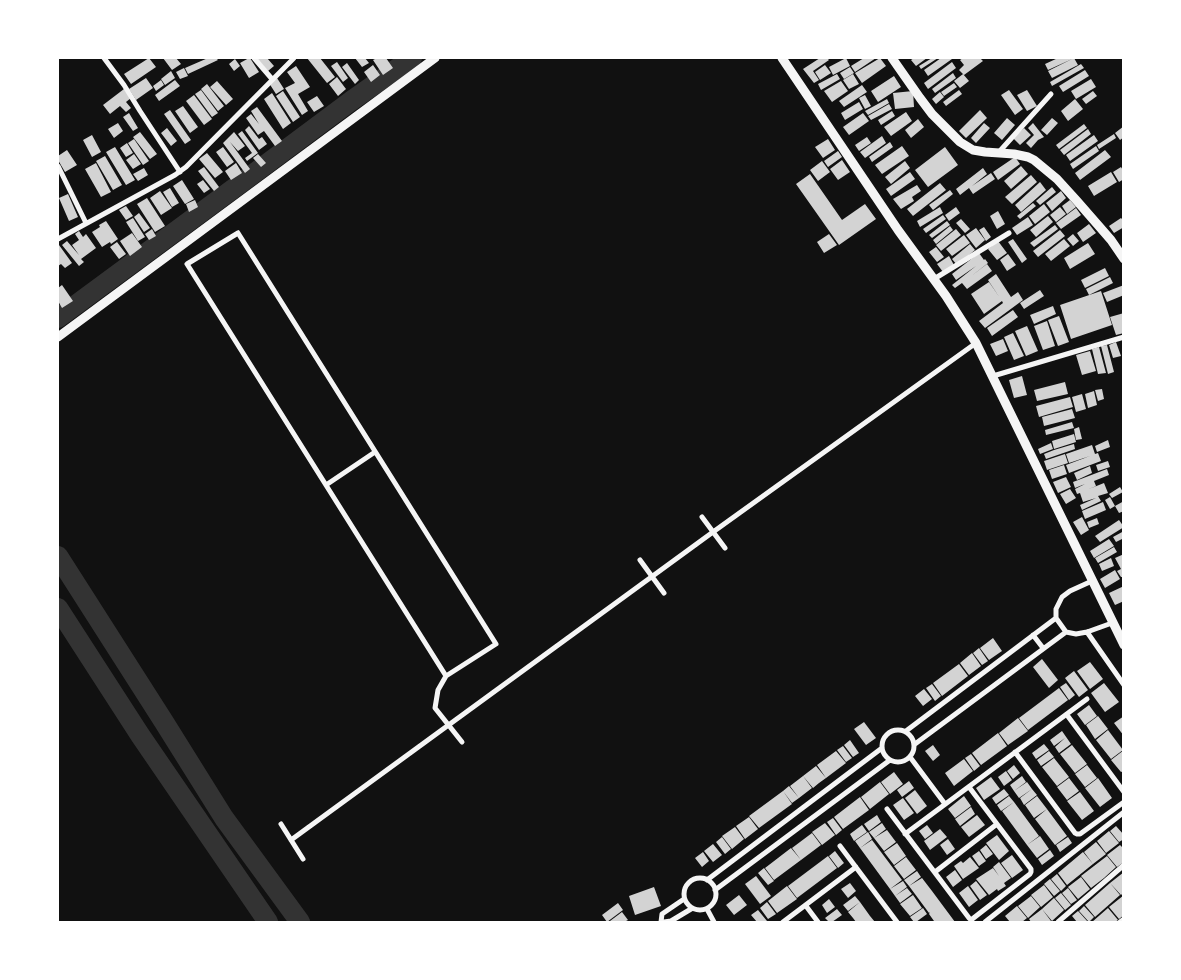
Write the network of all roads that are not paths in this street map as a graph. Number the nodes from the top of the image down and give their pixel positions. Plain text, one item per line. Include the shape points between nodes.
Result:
1 (104, 58) edge
2 (254, 58) edge
3 (294, 58) edge
4 (435, 58) edge
5 (782, 58) edge
6 (892, 58) edge
7 (272, 79) junction
8 (1051, 94) dead end
9 (998, 153) junction
10 (58, 166) edge
11 (180, 172) junction
12 (86, 223) junction
13 (1009, 233) dead end
14 (58, 238) edge
15 (1124, 259) edge
16 (934, 280) junction
17 (58, 337) edge
18 (1124, 337) edge
19 (976, 343) junction
20 (993, 376) junction
21 (375, 452) junction
22 (326, 485) junction
23 (702, 518) dead end
24 (713, 532) junction
25 (725, 548) dead end
26 (640, 560) dead end
27 (652, 576) junction
28 (1092, 582) junction
29 (664, 592) dead end
30 (1056, 618) junction
31 (1112, 623) junction
32 (1066, 632) junction
33 (1087, 632) junction
34 (1033, 634) junction
35 (1124, 645) edge
36 (1043, 648) junction
37 (446, 676) junction
38 (1124, 685) edge
39 (1087, 699) dead end
40 (1066, 715) junction
41 (449, 726) junction
42 (906, 731) junction
43 (462, 742) dead end
44 (915, 744) junction
45 (882, 748) junction
46 (1015, 752) junction
47 (910, 757) junction
48 (890, 760) junction
49 (969, 787) junction
50 (1124, 792) edge
51 (1124, 802) edge
52 (945, 804) junction
53 (887, 810) dead end
54 (1124, 812) edge
55 (280, 824) dead end
56 (997, 824) junction
57 (905, 834) junction
58 (291, 840) junction
59 (840, 846) dead end
60 (302, 859) dead end
61 (1124, 866) edge
62 (856, 867) junction
63 (934, 872) junction
64 (707, 880) junction
65 (715, 890) junction
66 (684, 899) junction
67 (806, 906) junction
68 (691, 909) junction
69 (707, 909) junction
70 (1124, 920) edge
71 (662, 922) edge
72 (714, 922) edge
73 (783, 922) edge
74 (818, 922) edge
75 (897, 922) edge
76 (985, 922) edge
77 (1058, 922) edge
78 (1120, 922) edge

1 - 11 street
2 - 7 street
3 - 7 street
4 - 17 street
5 - 16 street
6 - 9 street via 932,114 955,138 973,150
7 - 11 street
8 - 9 street
9 - 15 street via 1028,157 1046,169 1077,200
10 - 12 street
11 - 12 street
12 - 14 street
13 - 16 street
16 - 19 street
18 - 20 street
19 - 20 street
19 - 24 street
20 - 28 street
21 - 22 street
21 - 22 street via 238,232 187,264
21 - 37 street via 496,644
22 - 37 street
23 - 24 street
24 - 25 street
24 - 27 street
26 - 27 street
27 - 29 street
27 - 41 street
28 - 30 street via 1062,597
28 - 31 street
30 - 32 street
30 - 34 street
31 - 33 street
31 - 35 street
32 - 33 street
32 - 36 street
33 - 38 street
34 - 36 street
34 - 42 street
36 - 44 street
37 - 41 street via 438,690 435,708
39 - 40 street
40 - 46 street
40 - 50 street
41 - 43 street
41 - 58 street
42 - 44 street
42 - 45 street via 897,729 889,732
44 - 47 street
45 - 48 street
45 - 64 street
46 - 49 street
46 - 51 street via 1077,834
47 - 48 street via 904,761
47 - 52 street
48 - 65 street
49 - 52 street
49 - 56 street
52 - 57 street
53 - 57 street
54 - 76 street
55 - 58 street
56 - 63 street
56 - 63 street via 1031,872 974,918 969,918
57 - 63 street
58 - 60 street
59 - 62 street
61 - 77 street
62 - 67 street
62 - 75 street
64 - 65 street
64 - 66 street via 700,878 686,884
65 - 69 street via 716,898
66 - 68 street
66 - 71 street via 662,914
67 - 73 street
67 - 74 street
68 - 69 street
68 - 71 street via 671,921
69 - 72 street
70 - 78 street

